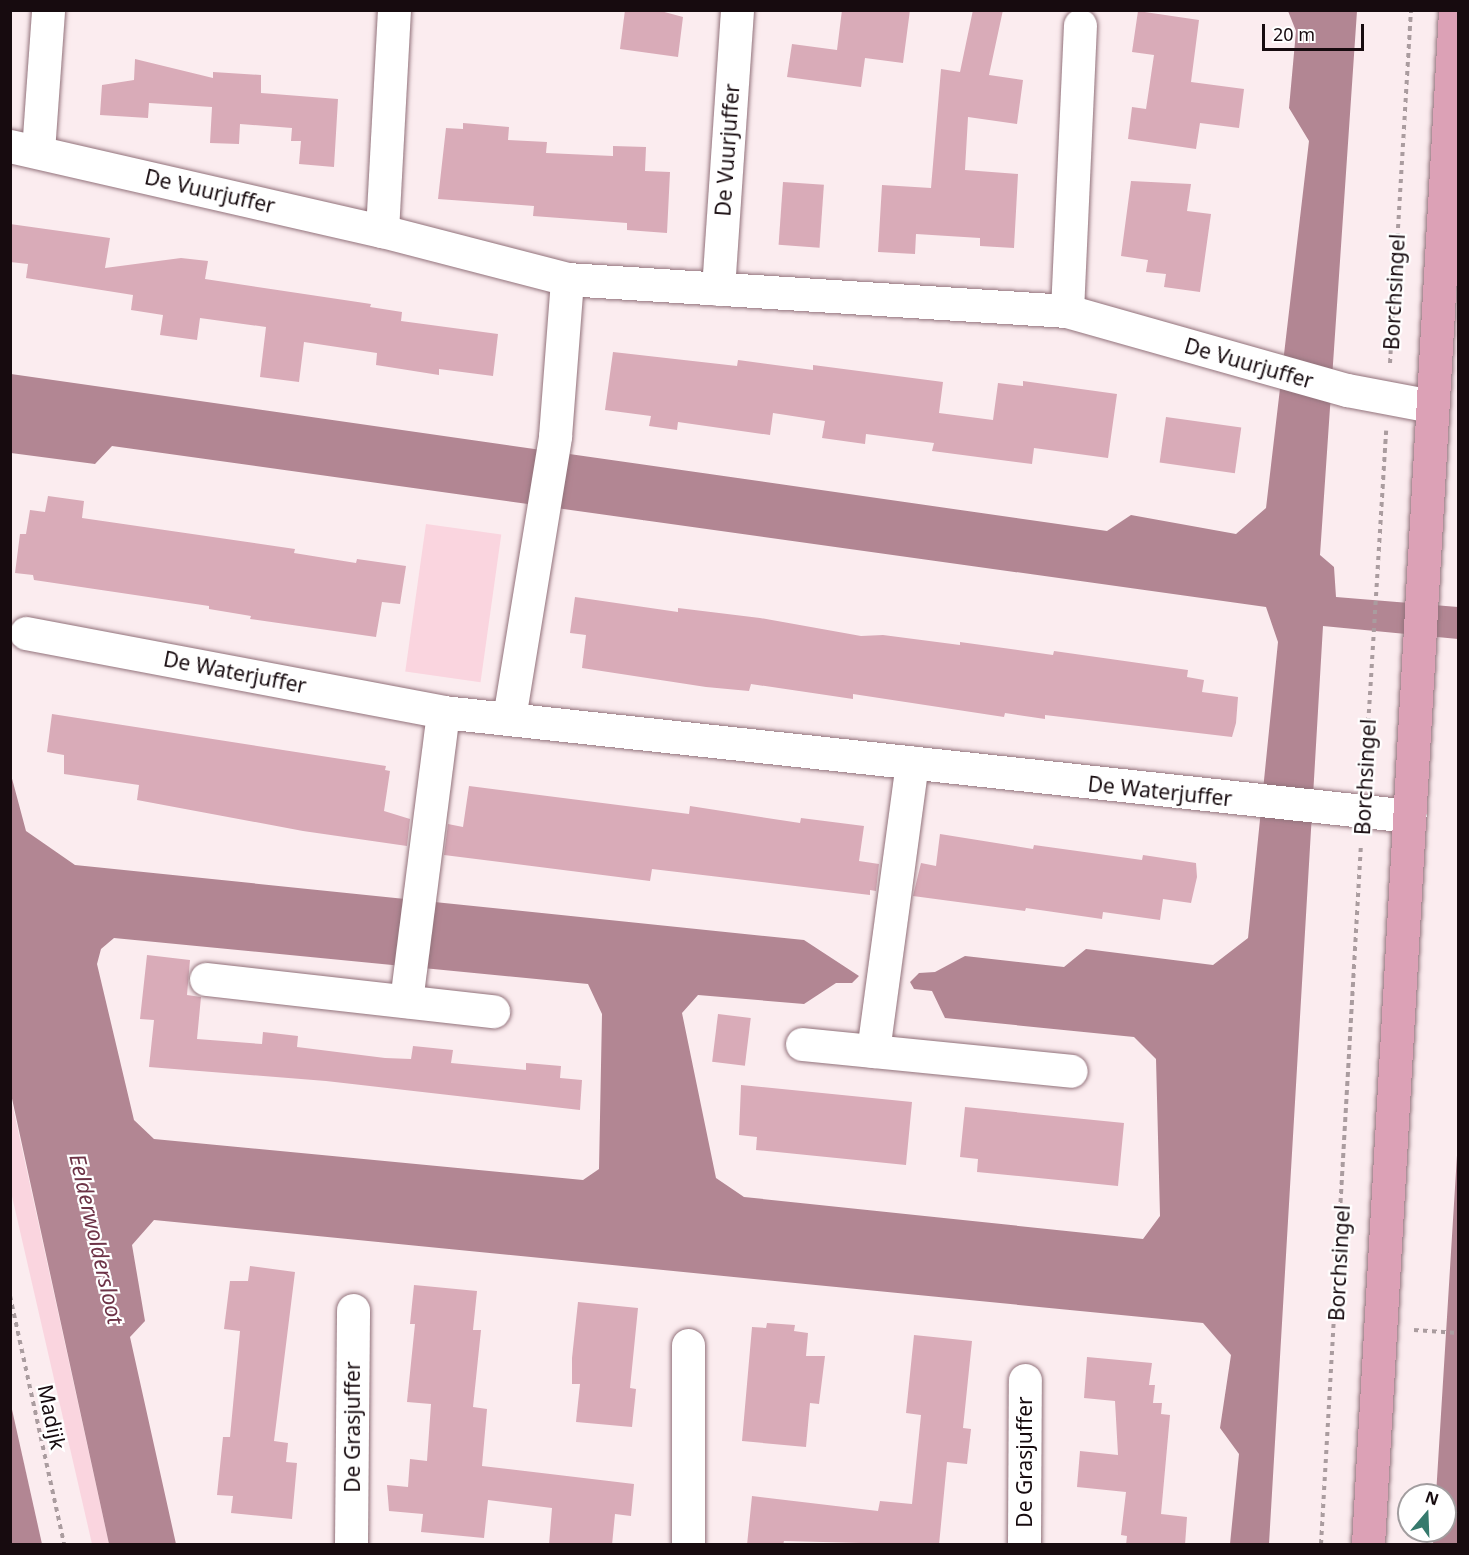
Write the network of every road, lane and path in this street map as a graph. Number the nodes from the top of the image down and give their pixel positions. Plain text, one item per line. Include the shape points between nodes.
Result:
1 (48, 10) edge
2 (394, 10) edge
3 (737, 10) edge
4 (1411, 10) edge
5 (1455, 10) edge
6 (1080, 25) dead end
7 (24, 148) edge
8 (382, 231) junction
9 (567, 279) junction
10 (718, 289) junction
11 (1067, 311) junction
12 (1388, 398) junction
13 (1432, 406) junction
14 (26, 633) dead end
15 (444, 712) junction
16 (509, 718) junction
17 (912, 763) junction
18 (1363, 812) junction
19 (1409, 816) junction
20 (206, 979) dead end
21 (408, 988) junction
22 (493, 1011) dead end
23 (802, 1044) dead end
24 (873, 1051) junction
25 (1071, 1071) dead end
26 (10, 1296) edge
27 (353, 1310) dead end
28 (1414, 1330) dead end
29 (1458, 1333) edge
30 (688, 1346) dead end
31 (1025, 1380) dead end
32 (63, 1545) edge
33 (351, 1545) edge
34 (688, 1545) edge
35 (1024, 1545) edge
36 (1321, 1545) edge
37 (1368, 1545) edge

1 - 7 street, De Vuurjuffer
2 - 8 street
3 - 10 street, De Vuurjuffer
4 - 12 path, Borchsingel
5 - 13 main road
6 - 11 street
7 - 8 street, De Vuurjuffer
8 - 9 street, De Vuurjuffer
9 - 10 street, De Vuurjuffer
9 - 16 street via 555,436
10 - 11 street, De Vuurjuffer
11 - 12 street, De Vuurjuffer via 1264,368
12 - 13 street, De Vuurjuffer
12 - 18 path, Borchsingel
13 - 19 main road
14 - 15 street, De Waterjuffer
15 - 16 street, De Waterjuffer
15 - 21 street
16 - 17 street, De Waterjuffer
17 - 18 street, De Waterjuffer
17 - 24 street
18 - 19 street, De Waterjuffer
18 - 36 path, Borchsingel
19 - 37 main road
20 - 21 street
21 - 22 street
23 - 24 street
24 - 25 street
26 - 32 path, Madijk
27 - 33 street, De Grasjuffer
28 - 29 path
30 - 34 street
31 - 35 street, De Grasjuffer

